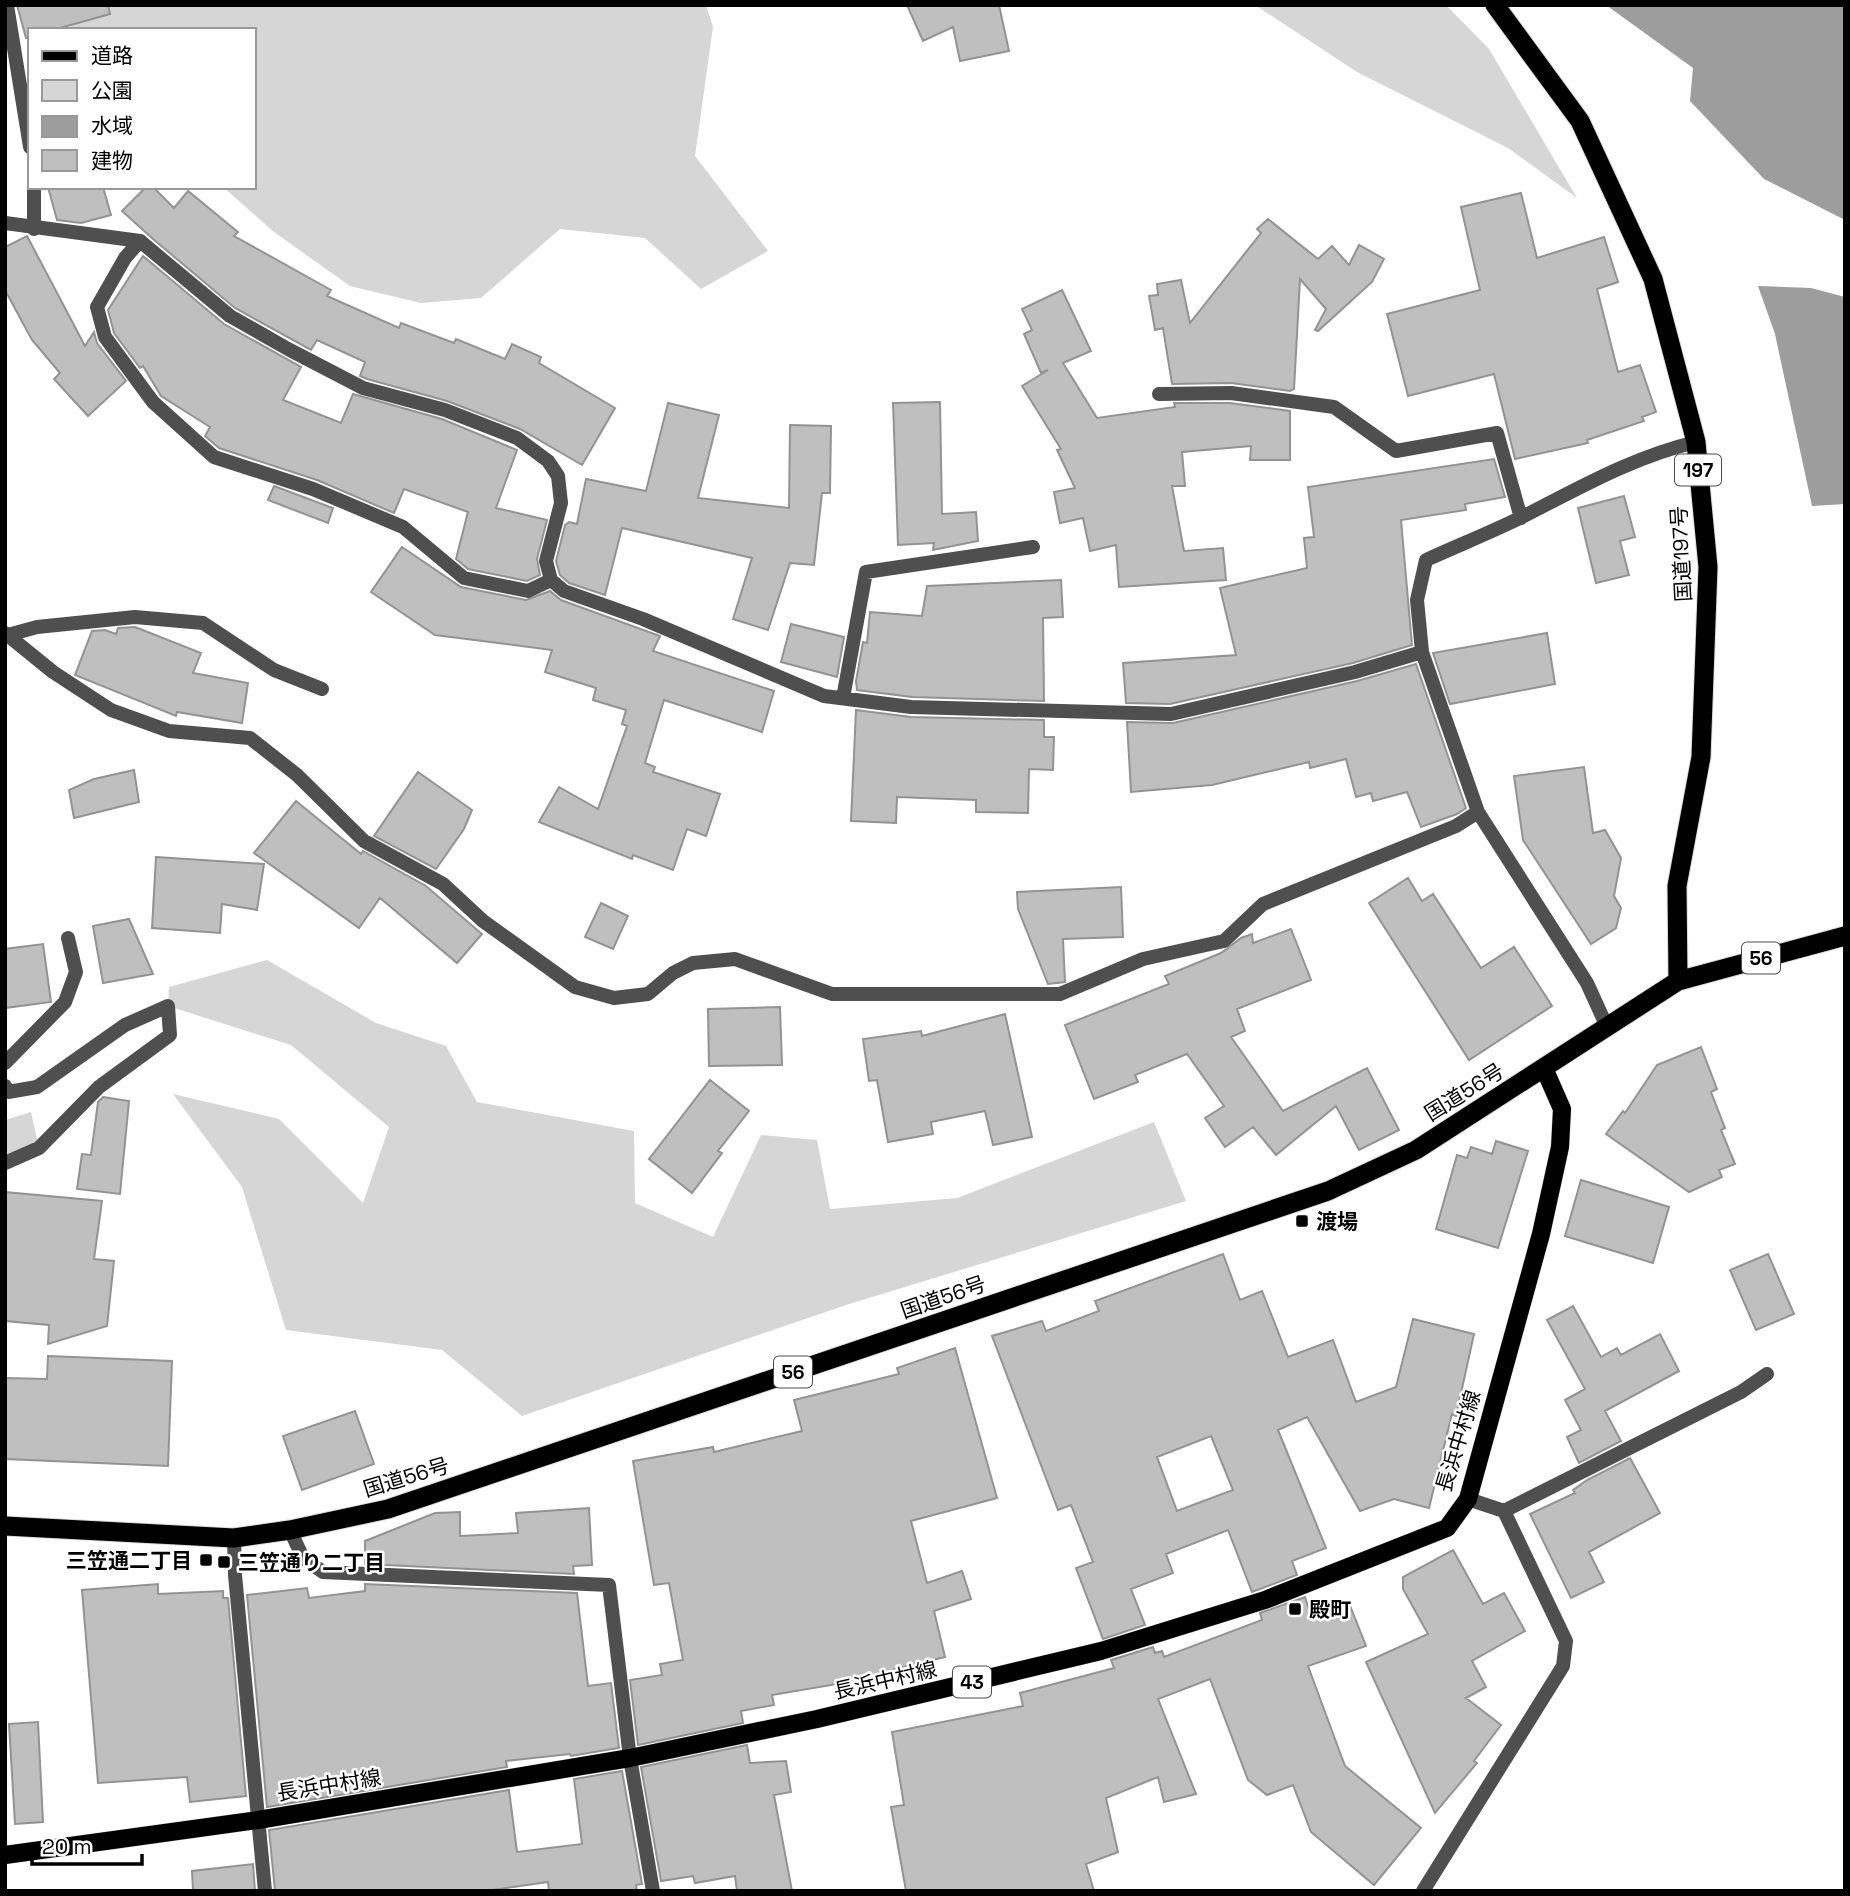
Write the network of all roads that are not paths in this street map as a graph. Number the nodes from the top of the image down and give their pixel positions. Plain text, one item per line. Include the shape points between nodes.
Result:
1 (7, 5) edge
2 (1495, 5) edge
3 (28, 135) edge
4 (34, 189) edge
5 (5, 223) edge
6 (34, 229) junction
7 (140, 241) junction
8 (1159, 394) dead end
9 (1696, 442) junction
10 (1521, 518) junction
11 (1033, 547) dead end
12 (551, 580) junction
13 (6, 634) edge
14 (1422, 652) junction
15 (322, 689) dead end
16 (843, 698) junction
17 (1478, 813) junction
18 (1845, 936) edge
19 (68, 938) dead end
20 (1678, 981) junction
21 (1607, 1027) junction
22 (5, 1063) edge
23 (1544, 1068) junction
24 (5, 1086) edge
25 (5, 1163) edge
26 (1767, 1374) dead end
27 (1468, 1499) junction
28 (1504, 1510) junction
29 (5, 1526) edge
30 (290, 1530) junction
31 (234, 1538) junction
32 (630, 1758) junction
33 (258, 1819) junction
34 (5, 1855) edge
35 (265, 1891) edge
36 (653, 1891) edge
37 (1423, 1891) edge

1 - 3 street
2 - 9 highway, 国道197号 / 197 via 1580,121 1648,267
4 - 6 street
5 - 6 street
6 - 7 street
7 - 12 street via 230,316 288,349 363,388 444,410 517,438 548,461 558,476 561,503 546,561
7 - 12 street via 97,307 105,337 153,402 214,457 313,489 403,527 464,578 528,591
8 - 10 street via 1231,393 1334,407 1396,451 1497,433
9 - 10 street via 1617,468
9 - 20 highway, 国道197号 / 197 via 1708,567 1701,757 1677,886
10 - 14 street via 1426,560 1417,600
11 - 16 street via 866,572
12 - 16 street via 564,591 643,619 824,696
13 - 15 street via 135,617 203,623 274,670
13 - 17 street via 111,710 169,731 250,738 298,775 364,841 443,884 483,921 575,987 614,998 648,994 693,963 735,959 832,994 1059,994 1143,959 1224,941 1263,904
14 - 16 street via 1171,714 911,707
14 - 17 street
17 - 21 street via 1587,983
18 - 20 highway, 国道56号 / 56
19 - 22 street via 76,972 65,1002
20 - 21 highway, 国道56号 / 56
21 - 23 highway, 国道56号 / 56
23 - 27 main road, 長浜中村線 / 43 via 1562,1109 1560,1147 1541,1234
23 - 30 highway, 国道56号 / 56 via 1416,1150 1328,1191 388,1509
24 - 25 street via 8,1092 37,1087 125,1025 168,1006 170,1035 99,1087 39,1148
26 - 28 street via 1741,1392
27 - 28 street
27 - 32 main road, 長浜中村線 / 43 via 1447,1528 1265,1600 1101,1651
28 - 37 street via 1566,1641 1563,1666
29 - 31 highway, 国道56号 / 56
30 - 31 highway, 国道56号 / 56
30 - 32 street via 303,1558 323,1573 609,1585
31 - 33 street
32 - 33 main road, 長浜中村線 / 43
32 - 36 street
33 - 34 main road, 長浜中村線 / 43
33 - 35 street

